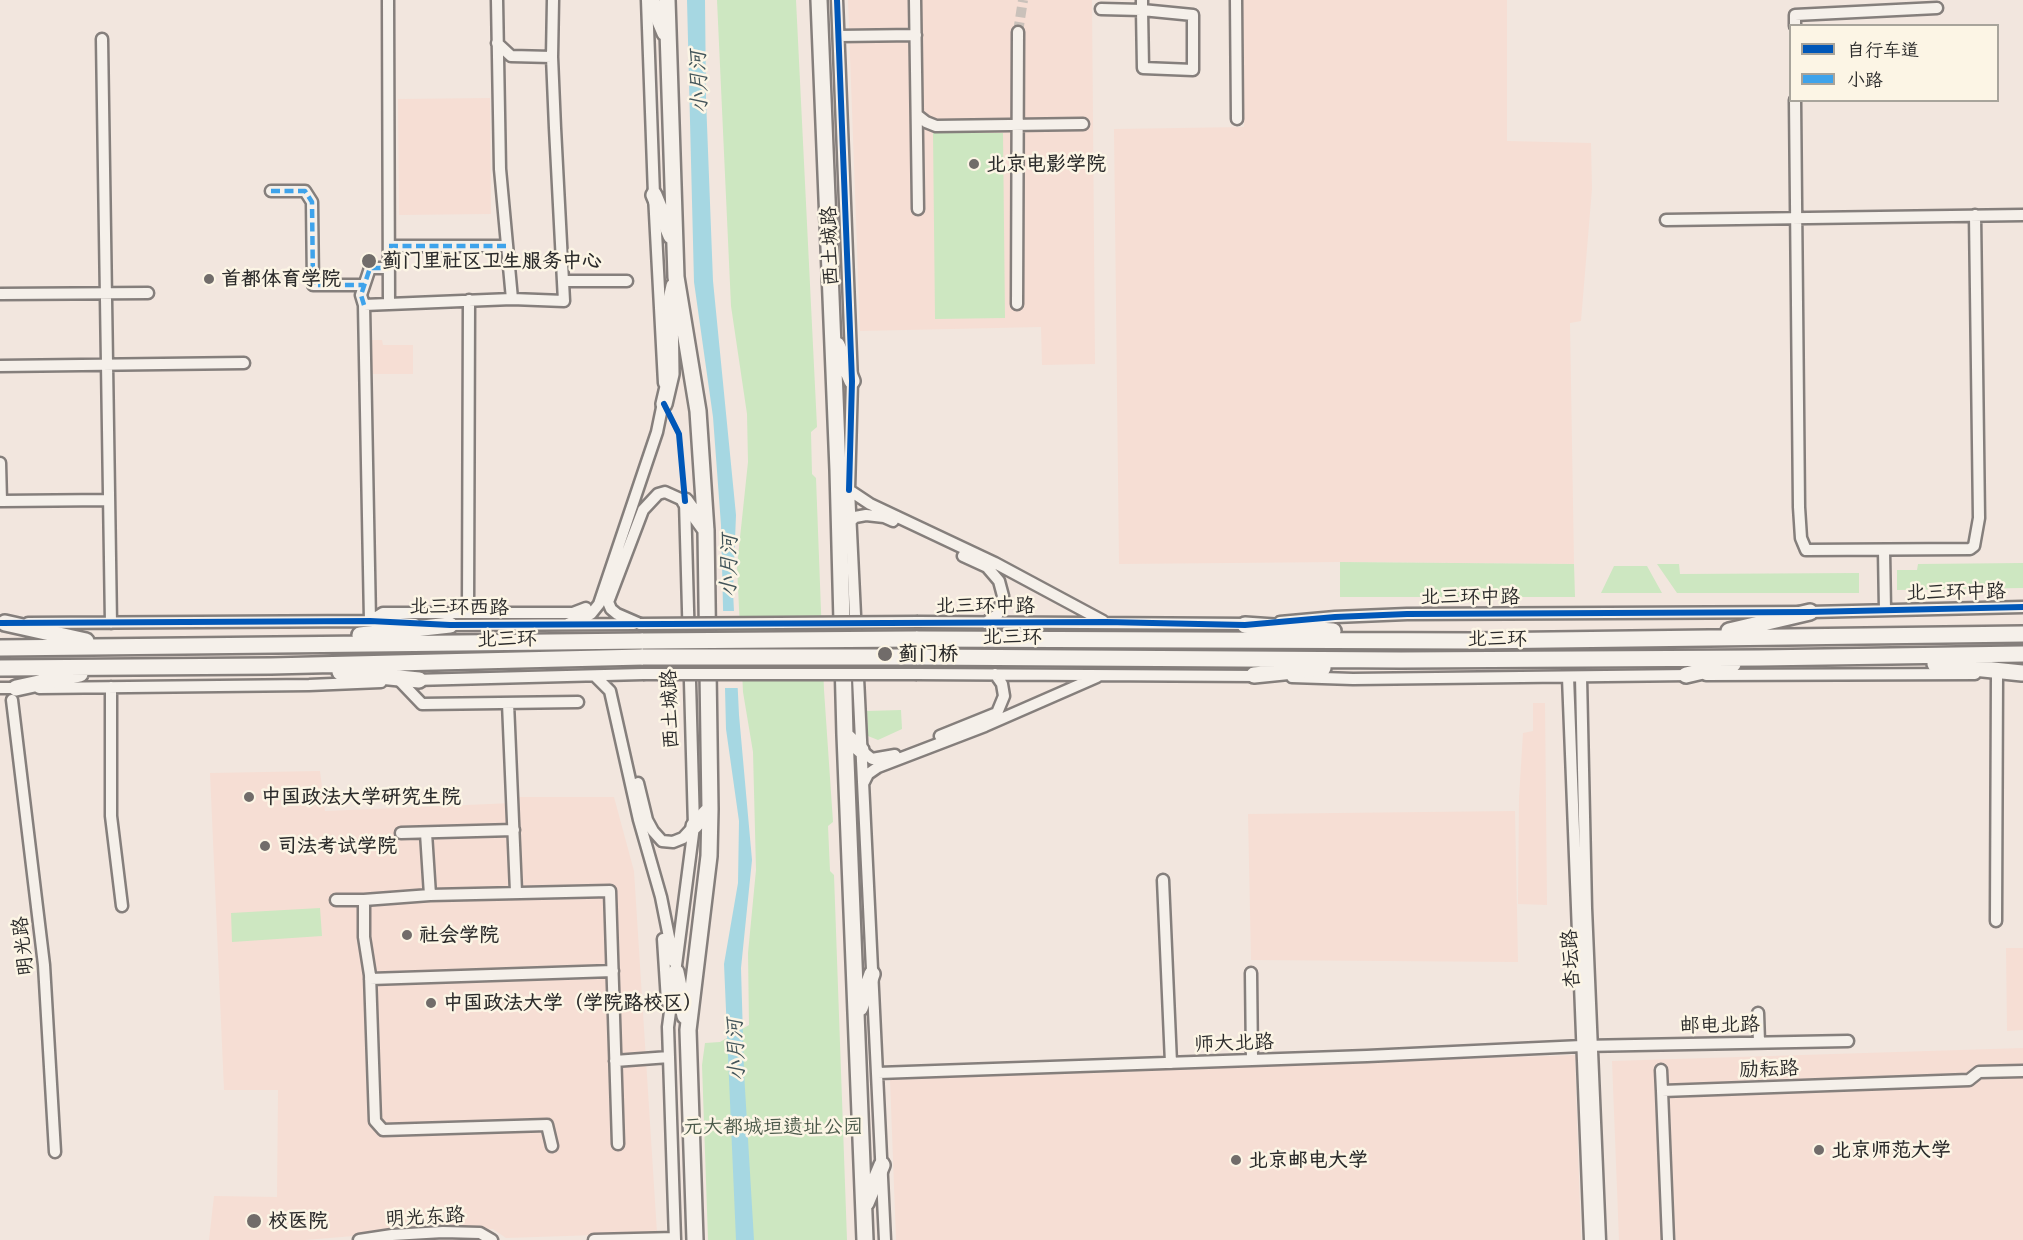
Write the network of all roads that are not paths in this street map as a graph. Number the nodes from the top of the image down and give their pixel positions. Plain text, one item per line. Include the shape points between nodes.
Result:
1 (388, 0) edge
2 (496, 0) edge
3 (553, 0) edge
4 (649, 0) edge
5 (667, 0) edge
6 (819, 0) edge
7 (837, 0) edge
8 (915, 0) edge
9 (1236, 0) edge
10 (1142, 5) edge
11 (1937, 8) dead end
12 (1101, 9) dead end
13 (1795, 24) edge
14 (1018, 32) tunnel mouth
15 (916, 35) junction
16 (839, 36) junction
17 (102, 39) dead end
18 (668, 40) junction
19 (497, 43) junction
20 (552, 57) junction
21 (1795, 102) edge
22 (917, 116) junction
23 (1237, 119) dead end
24 (1019, 124) junction
25 (1083, 124) dead end
26 (272, 191) dead end
27 (654, 195) junction
28 (918, 209) dead end
29 (1976, 215) junction
30 (2023, 215) edge
31 (1796, 218) junction
32 (1666, 220) dead end
33 (675, 245) junction
34 (389, 246) junction
35 (507, 246) junction
36 (389, 268) junction
37 (676, 277) junction
38 (627, 280) dead end
39 (564, 281) junction
40 (364, 285) junction
41 (106, 293) junction
42 (148, 293) dead end
43 (0, 294) edge
44 (512, 299) junction
45 (468, 300) junction
46 (389, 304) junction
47 (1017, 304) dead end
48 (364, 305) junction
49 (833, 334) junction
50 (244, 363) dead end
51 (107, 364) junction
52 (0, 366) edge
53 (852, 381) junction
54 (664, 404) junction
55 (0, 463) edge
56 (838, 470) junction
57 (849, 490) junction
58 (109, 500) junction
59 (685, 501) junction
60 (851, 520) junction
61 (706, 531) junction
62 (1884, 551) junction
63 (839, 554) junction
64 (2023, 607) edge
65 (586, 608) dead end
66 (1885, 610) junction
67 (468, 611) junction
68 (1810, 612) junction
69 (370, 621) junction
70 (918, 622) joint
71 (1106, 622) junction
72 (3, 623) edge
73 (111, 623) junction
74 (985, 623) junction
75 (567, 624) junction
76 (640, 624) junction
77 (1245, 625) junction
78 (450, 626) junction
79 (2023, 634) edge
80 (1703, 638) junction
81 (1474, 641) junction
82 (272, 644) junction
83 (113, 646) junction
84 (0, 648) edge
85 (2023, 654) edge
86 (1876, 657) junction
87 (1759, 658) junction
88 (1401, 660) junction
89 (271, 666) junction
90 (113, 667) junction
91 (0, 668) edge
92 (2022, 673) edge
93 (995, 674) junction
94 (1103, 674) junction
95 (1997, 674) junction
96 (623, 675) junction
97 (1254, 675) junction
98 (1686, 675) junction
99 (595, 676) junction
100 (1568, 677) junction
101 (1581, 677) junction
102 (419, 680) junction
103 (400, 681) junction
104 (111, 687) junction
105 (0, 688) edge
106 (14, 694) junction
107 (578, 702) dead end
108 (508, 703) junction
109 (0, 706) edge
110 (846, 735) junction
111 (861, 750) junction
112 (864, 782) junction
113 (710, 809) junction
114 (694, 826) junction
115 (514, 830) junction
116 (400, 833) dead end
117 (426, 833) junction
118 (1163, 880) dead end
119 (516, 892) junction
120 (430, 894) junction
121 (661, 897) junction
122 (336, 900) dead end
123 (364, 900) junction
124 (122, 906) dead end
125 (1996, 921) dead end
126 (612, 971) junction
127 (676, 972) junction
128 (1251, 973) dead end
129 (872, 974) junction
130 (370, 979) junction
131 (1758, 1013) dead end
132 (858, 1016) junction
133 (668, 1027) junction
134 (688, 1030) junction
135 (1848, 1041) dead end
136 (1759, 1042) junction
137 (1587, 1046) junction
138 (669, 1057) junction
139 (1252, 1060) junction
140 (615, 1061) junction
141 (1171, 1063) junction
142 (1661, 1070) dead end
143 (2023, 1071) edge
144 (878, 1073) junction
145 (1662, 1090) junction
146 (618, 1144) dead end
147 (552, 1146) dead end
148 (55, 1152) dead end
149 (882, 1164) junction
150 (864, 1209) junction
151 (675, 1239) edge
152 (359, 1240) edge
153 (492, 1240) edge
154 (594, 1240) edge
155 (695, 1240) edge
156 (865, 1240) edge
157 (885, 1240) edge
158 (1590, 1240) edge
159 (1600, 1240) edge
160 (1668, 1240) edge

1 - 34 street
2 - 19 street
3 - 20 street
4 - 18 highway
4 - 27 street
5 - 18 highway, 西土城路
6 - 49 highway, 西土城路
7 - 16 street, 西土城路
8 - 15 street
9 - 23 street
10 - 10 street via 1143,68 1193,70 1193,15
10 - 12 street
11 - 13 street via 1795,15
14 - 24 street
15 - 16 street
15 - 22 street
16 - 53 street, 西土城路
17 - 41 street
18 - 33 highway, 西土城路
19 - 20 street via 511,56
19 - 35 street via 500,169
20 - 39 street
21 - 31 street
22 - 24 street via 936,126
22 - 28 street
24 - 25 street
24 - 47 street
26 - 40 street via 305,191 312,202 313,285
27 - 33 highway
27 - 54 street
29 - 30 street
29 - 31 street
29 - 62 street via 1979,518 1974,546
31 - 32 street
31 - 62 street via 1799,507 1803,546 1809,551
33 - 37 highway, 西土城路
34 - 35 street
34 - 36 street
35 - 44 street
36 - 40 street via 370,268
36 - 46 street
37 - 54 highway via 670,304 671,374
37 - 61 highway, 西土城路 via 698,411
38 - 39 street
39 - 44 street via 564,301
40 - 48 street
41 - 42 street
41 - 43 street
41 - 51 street
44 - 45 street
45 - 46 street
45 - 67 street
46 - 48 street
48 - 69 street
49 - 53 highway
49 - 56 highway, 西土城路
50 - 51 street
51 - 52 street
51 - 58 street
53 - 57 street, 西土城路
54 - 75 street via 599,604 591,614
55 - 58 street via 1,501
56 - 57 highway
56 - 63 highway, 西土城路
57 - 60 street, 西土城路
57 - 71 street
58 - 73 street
59 - 61 highway
59 - 76 street via 665,492 643,510 608,602 617,614
59 - 114 street, 西土城路
60 - 63 highway
60 - 74 street via 858,516 884,517 987,567 999,582 1003,596 998,614
60 - 111 street, 西土城路
61 - 113 highway, 西土城路
62 - 66 street
63 - 110 highway, 西土城路
64 - 66 street, 北三环中路
65 - 67 street via 573,613
66 - 68 street, 北三环中路
67 - 69 street via 383,613
68 - 77 street, 北三环中路 via 1407,614
68 - 80 highway
69 - 73 street, 北三环西路
69 - 78 street, 北三环西路
70 - 74 street, 北三环中路
70 - 76 street, 北三环西路, bridge
71 - 74 street, 北三环中路
71 - 77 street, 北三环中路
72 - 73 street, 北三环西路
72 - 83 highway
75 - 76 street, 北三环西路
75 - 78 street, 北三环西路
77 - 81 highway
78 - 82 highway
79 - 80 highway, 北三环
80 - 81 highway, 北三环
81 - 82 highway, 北三环, bridge via 916,639
82 - 83 highway, 北三环
83 - 84 highway, 北三环
85 - 86 highway, 北三环
86 - 87 highway, 北三环
86 - 92 highway
87 - 88 highway, 北三环
87 - 98 highway
88 - 89 highway, 北三环, bridge via 643,657
88 - 97 highway
89 - 90 highway, 北三环
89 - 102 highway
90 - 91 highway, 北三环
90 - 106 highway
92 - 95 street
93 - 94 street
93 - 96 street, bridge
93 - 111 street via 1004,696 998,713 894,755 872,759
94 - 97 street
94 - 112 street via 878,767
95 - 98 street
95 - 125 street
96 - 99 street
96 - 114 street via 616,685 616,694 647,820 663,841 683,838
97 - 100 street via 1353,679
98 - 101 street
99 - 102 street
99 - 121 street via 610,691
100 - 101 street
100 - 137 street, 杏坛路
101 - 137 street, 杏坛路
102 - 103 street
103 - 104 street
103 - 108 street via 422,704
104 - 106 street
104 - 124 street via 111,816
105 - 106 street
106 - 109 street
106 - 148 street, 明光路 via 44,964
107 - 108 street
108 - 115 street
110 - 111 highway
110 - 132 highway, 西土城路
111 - 112 street, 西土城路
112 - 129 street, 西土城路
113 - 114 highway
113 - 134 highway, 西土城路 via 709,856
114 - 127 street, 西土城路
115 - 117 street
115 - 119 street
116 - 117 street
117 - 120 street
118 - 141 street
119 - 120 street
119 - 126 street via 610,891
120 - 123 street
121 - 127 street
121 - 133 street
122 - 123 street
123 - 130 street
126 - 130 street
126 - 140 street
127 - 133 street, 西土城路
127 - 134 highway
128 - 139 street
129 - 132 highway
129 - 144 street, 西土城路
130 - 147 street via 375,1122 383,1130 547,1125
131 - 136 street
132 - 150 highway, 西土城路
133 - 138 street, 西土城路
134 - 155 highway
135 - 136 street, 邮电北路
136 - 137 street, 邮电北路
137 - 139 street, 师大北路
137 - 158 street, 杏坛路
137 - 159 street, 杏坛路
138 - 140 street
138 - 151 street, 西土城路
139 - 141 street, 师大北路
140 - 146 street
141 - 144 street, 师大北路
142 - 145 street
143 - 145 street, 励耘路 via 1979,1072 1969,1080
144 - 149 street, 西土城路
145 - 160 street
149 - 150 highway
149 - 157 street, 西土城路
150 - 156 highway, 西土城路
151 - 154 street
152 - 153 street, 明光东路 via 443,1232 480,1233

